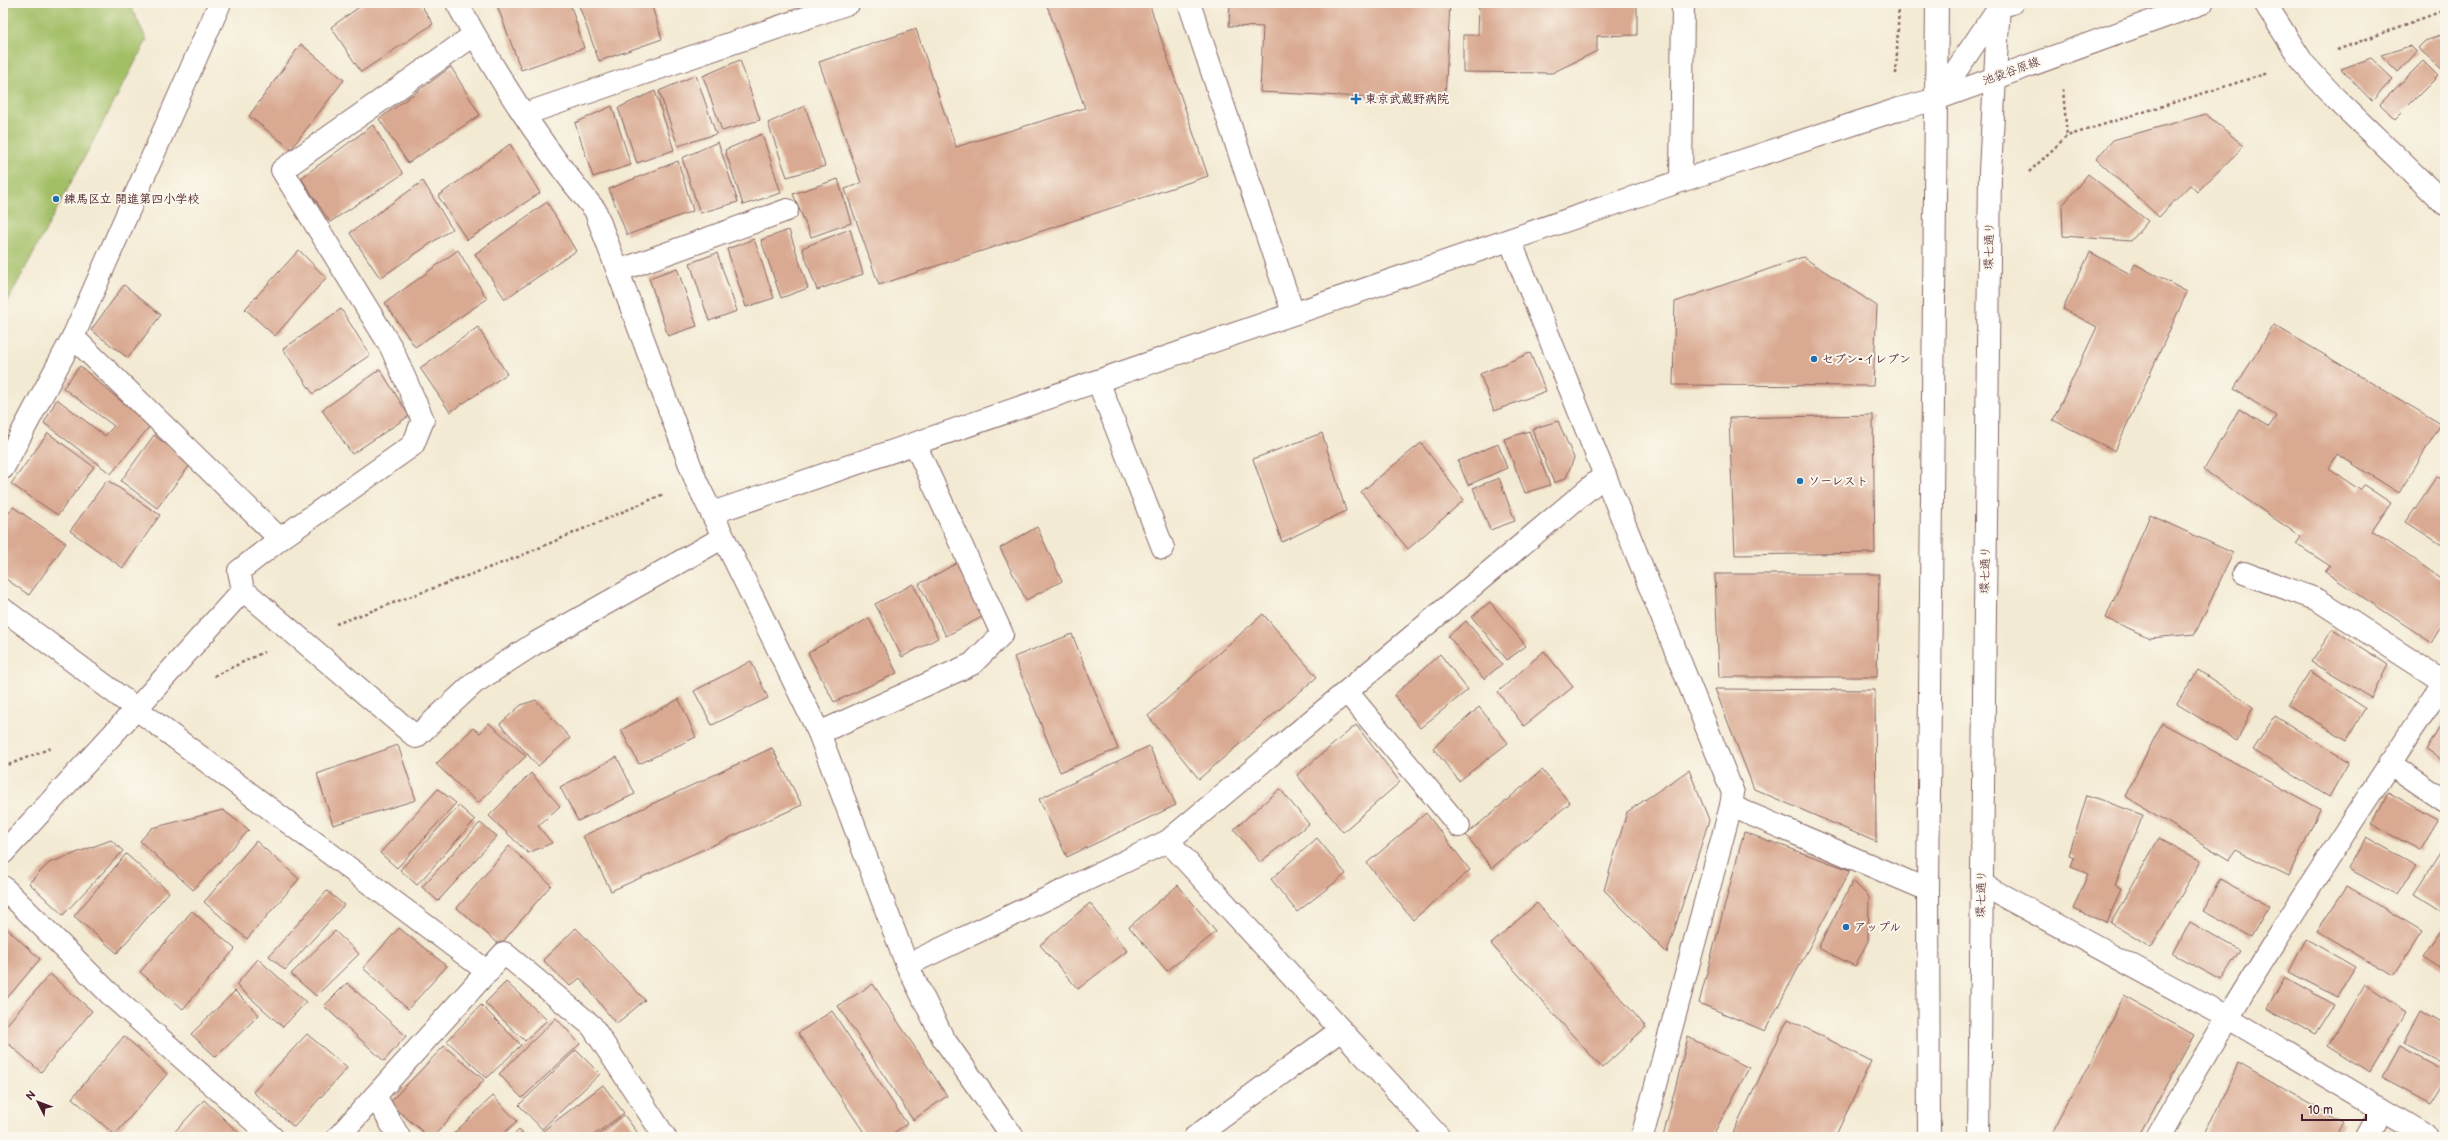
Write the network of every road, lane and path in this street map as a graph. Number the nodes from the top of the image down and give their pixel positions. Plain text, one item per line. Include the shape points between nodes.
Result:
1 (220, 3) edge
2 (456, 3) edge
3 (849, 3) edge
4 (1189, 3) edge
5 (1683, 3) edge
6 (1898, 3) edge
7 (1937, 3) edge
8 (2202, 3) edge
9 (2265, 3) edge
10 (2003, 4) edge
11 (2445, 10) edge
12 (474, 35) junction
13 (2303, 63) junction
14 (1994, 77) junction
15 (1896, 81) dead end
16 (2062, 82) dead end
17 (1937, 99) junction
18 (525, 114) junction
19 (2067, 136) junction
20 (2029, 172) dead end
21 (1681, 181) junction
22 (2445, 204) edge
23 (787, 210) dead end
24 (1510, 240) junction
25 (618, 271) junction
26 (1293, 314) junction
27 (73, 337) junction
28 (1098, 381) junction
29 (915, 444) junction
30 (3, 468) edge
31 (1605, 475) junction
32 (696, 481) junction
33 (712, 513) junction
34 (722, 538) junction
35 (280, 539) junction
36 (1163, 548) dead end
37 (2244, 573) dead end
38 (242, 590) junction
39 (3, 609) edge
40 (300, 638) junction
41 (209, 678) dead end
42 (2444, 681) edge
43 (1347, 692) junction
44 (137, 708) junction
45 (819, 733) junction
46 (57, 746) dead end
47 (2389, 763) junction
48 (3, 767) edge
49 (2445, 801) edge
50 (1731, 806) junction
51 (1459, 826) dead end
52 (1168, 841) junction
53 (3, 853) edge
54 (1981, 884) junction
55 (3, 887) edge
56 (1928, 890) junction
57 (907, 965) junction
58 (488, 972) junction
59 (2227, 1017) junction
60 (1341, 1030) junction
61 (375, 1096) junction
62 (2381, 1111) junction
63 (272, 1137) edge
64 (338, 1137) edge
65 (399, 1137) edge
66 (665, 1137) edge
67 (1013, 1137) edge
68 (1195, 1137) edge
69 (1439, 1137) edge
70 (1642, 1137) edge
71 (1929, 1137) edge
72 (1979, 1137) edge
73 (2158, 1137) edge
74 (2367, 1137) edge
75 (2428, 1137) edge

1 - 27 street
2 - 12 street
3 - 18 street
4 - 26 street
5 - 21 street
6 - 15 path
7 - 17 street
8 - 14 street, 池袋谷原線
9 - 13 street
10 - 14 street, 環七通り
10 - 17 street
11 - 13 path
12 - 18 street
12 - 35 street via 282,170 391,347 423,420 413,445
13 - 19 path
13 - 22 street via 2336,99
14 - 17 street, 池袋谷原線
14 - 54 street, 環七通り via 1990,171
16 - 19 path
17 - 21 street, 池袋谷原線 via 1899,109
17 - 56 street
18 - 25 street via 566,176 595,210
19 - 20 path
21 - 24 street, 池袋谷原線
23 - 25 street
24 - 26 street, 池袋谷原線
24 - 31 street
25 - 32 street
26 - 28 street, 池袋谷原線
27 - 30 street
27 - 35 street
28 - 29 street, 池袋谷原線
28 - 36 street
29 - 33 street, 池袋谷原線
29 - 45 street via 1002,634 972,664
31 - 43 street
31 - 50 street via 1732,793
32 - 33 street
32 - 40 path via 518,557 364,612
33 - 34 street
34 - 40 street via 534,644 474,683 416,737
34 - 45 street
35 - 38 street via 239,571
37 - 42 street via 2318,600
38 - 40 street
38 - 44 street
39 - 44 street
40 - 41 path
42 - 47 street
43 - 51 street
43 - 52 street
44 - 53 street
44 - 58 street
45 - 57 street
46 - 48 path
47 - 49 street
47 - 59 street
50 - 56 street
50 - 70 street
52 - 57 street
52 - 60 street
54 - 59 street
54 - 72 street, 環七通り
55 - 63 street via 114,998
56 - 71 street
57 - 67 street via 943,1038
58 - 61 street
58 - 66 street via 504,953 592,1026
59 - 62 street
59 - 73 street
60 - 68 street
60 - 69 street
61 - 64 street
61 - 65 street
62 - 74 street
62 - 75 street

